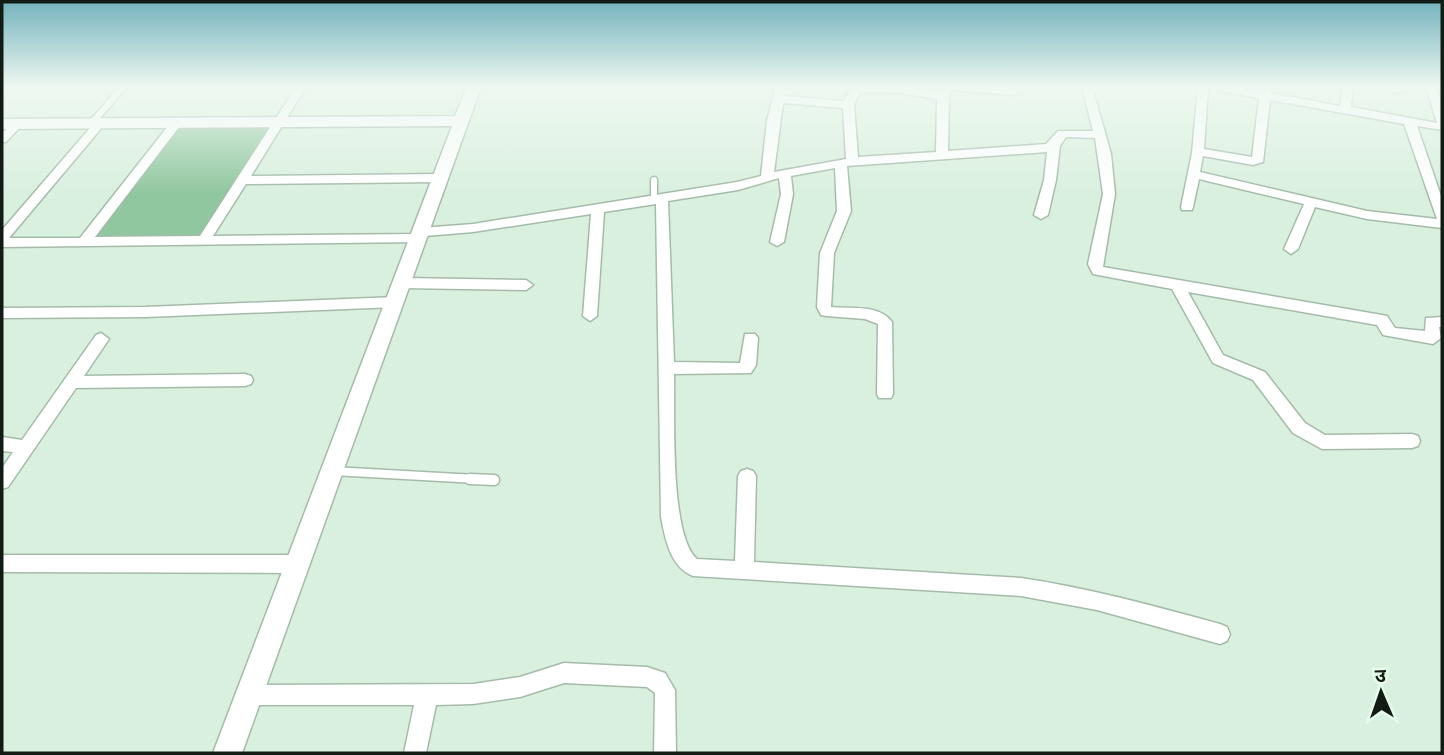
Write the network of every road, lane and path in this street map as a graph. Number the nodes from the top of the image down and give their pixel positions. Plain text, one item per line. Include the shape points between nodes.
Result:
1 (157, 122) edge
2 (176, 122) edge
3 (278, 122) edge
4 (461, 122) edge
5 (773, 122) edge
6 (847, 122) edge
7 (944, 122) edge
8 (1097, 122) edge
9 (1200, 122) edge
10 (1261, 122) edge
11 (1409, 122) edge
12 (1416, 122) edge
13 (96, 123) junction
14 (9, 124) edge
15 (1442, 127) edge
16 (1101, 135) junction
17 (2, 139) edge
18 (1054, 146) junction
19 (1198, 153) junction
20 (942, 156) junction
21 (846, 163) junction
22 (784, 173) junction
23 (1194, 174) junction
24 (441, 178) junction
25 (767, 179) junction
26 (242, 180) junction
27 (654, 180) dead end
28 (659, 199) junction
29 (1311, 202) junction
30 (1187, 207) dead end
31 (598, 209) junction
32 (1041, 215) dead end
33 (1442, 217) edge
34 (1442, 224) edge
35 (420, 235) junction
36 (204, 240) junction
37 (2, 241) edge
38 (84, 242) junction
39 (777, 242) dead end
40 (1291, 249) dead end
41 (526, 285) dead end
42 (1178, 287) junction
43 (399, 292) junction
44 (2, 313) edge
45 (590, 316) dead end
46 (1442, 322) edge
47 (750, 338) dead end
48 (100, 339) dead end
49 (665, 368) junction
50 (245, 380) dead end
51 (71, 382) junction
52 (885, 394) dead end
53 (1412, 441) dead end
54 (2, 444) edge
55 (26, 447) junction
56 (330, 471) junction
57 (747, 476) dead end
58 (494, 480) dead end
59 (2, 482) edge
60 (2, 563) edge
61 (295, 564) junction
62 (744, 570) junction
63 (1220, 634) dead end
64 (248, 695) junction
65 (427, 695) junction
66 (227, 753) edge
67 (415, 753) edge
68 (665, 753) edge

1 - 13 street
2 - 38 street
3 - 26 street
4 - 24 street
5 - 25 street
6 - 21 street
7 - 20 street
8 - 16 street
9 - 19 street
10 - 19 street via 1257,161
11 - 33 street
12 - 15 street
13 - 14 street
13 - 37 street
14 - 17 street
16 - 18 street via 1062,133
16 - 42 street via 1109,194 1095,268
18 - 20 street
18 - 32 street
19 - 23 street
20 - 21 street
21 - 22 street
21 - 52 street via 844,211 827,253 824,307 833,313 875,316 885,322
22 - 25 street
22 - 39 street via 787,194
23 - 29 street
23 - 30 street
24 - 26 street
24 - 35 street
25 - 28 street
26 - 36 street
27 - 28 lane
28 - 31 street
28 - 49 street
29 - 34 street via 1367,215
29 - 40 street
31 - 35 street
31 - 45 street
35 - 36 street
35 - 43 street
36 - 38 street
37 - 38 street
41 - 43 street
42 - 46 street via 1374,318 1388,331 1428,338 1433,338 1431,322
42 - 53 street via 1218,359 1259,376 1298,428 1311,438 1322,442
43 - 44 street via 146,312
43 - 56 street
47 - 49 street via 745,369
48 - 51 street
49 - 62 street via 670,514 683,558 694,567
50 - 51 street
51 - 55 street
54 - 55 street
55 - 59 street
56 - 58 lane
56 - 61 street
57 - 62 street
60 - 61 street
61 - 64 street
62 - 63 street via 1021,587 1119,604
64 - 65 street
64 - 66 street
65 - 67 street
65 - 68 street via 505,691 564,673 648,677 665,690

